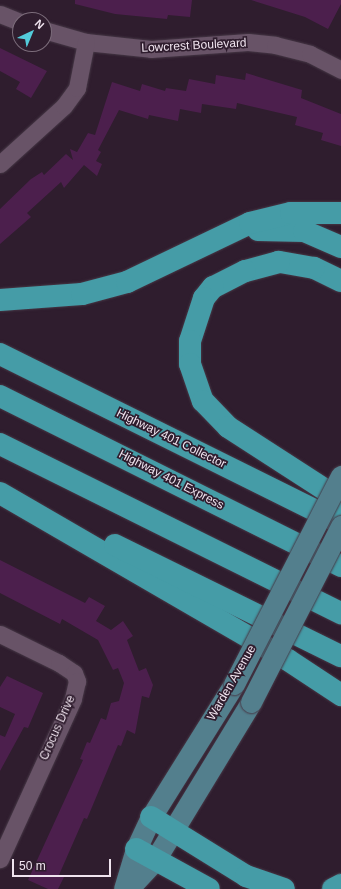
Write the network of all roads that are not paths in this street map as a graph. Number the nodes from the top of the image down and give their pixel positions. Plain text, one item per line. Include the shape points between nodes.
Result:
1 (0, 14) edge
2 (12, 19) edge
3 (52, 32) edge
4 (86, 42) junction
5 (341, 70) edge
6 (0, 164) edge
7 (341, 213) edge
8 (225, 235) junction
9 (341, 247) edge
10 (341, 281) edge
11 (0, 300) edge
12 (0, 354) edge
13 (0, 396) edge
14 (0, 444) edge
15 (341, 476) edge
16 (0, 492) edge
17 (341, 500) edge
18 (341, 523) edge
19 (341, 526) edge
20 (341, 566) edge
21 (341, 613) edge
22 (0, 634) edge
23 (341, 656) edge
24 (341, 695) edge
25 (151, 817) junction
26 (173, 827) junction
27 (136, 849) junction
28 (0, 859) edge
29 (155, 860) junction
30 (341, 885) edge
31 (124, 889) edge
32 (128, 889) edge
33 (209, 889) edge
34 (284, 889) edge
35 (333, 889) edge

1 - 2 street
3 - 4 street, Lowcrest Boulevard
4 - 5 street, Lowcrest Boulevard via 151,49 262,44 310,54
4 - 6 street via 77,88 64,106
7 - 8 highway via 291,213 250,223
8 - 9 highway via 271,228 304,231
8 - 11 highway via 127,282 82,294
10 - 17 highway via 314,268 280,262 245,271 208,292 195,318 190,341 190,364 203,401 228,426
12 - 18 highway, Highway 401 Collector
13 - 20 highway, Highway 401 Express
14 - 21 highway
15 - 25 main road, Warden Avenue, bridge via 234,684
16 - 23 highway
16 - 24 highway via 288,660
19 - 26 main road, Warden Avenue, bridge via 251,702
22 - 28 street, Crocus Drive via 59,663 74,673 77,681 73,699
25 - 26 highway
25 - 27 main road, Warden Avenue
26 - 29 main road, Warden Avenue
26 - 34 highway via 246,876
27 - 29 highway
27 - 31 main road, Warden Avenue
29 - 32 main road, Warden Avenue
29 - 33 highway
30 - 35 highway

